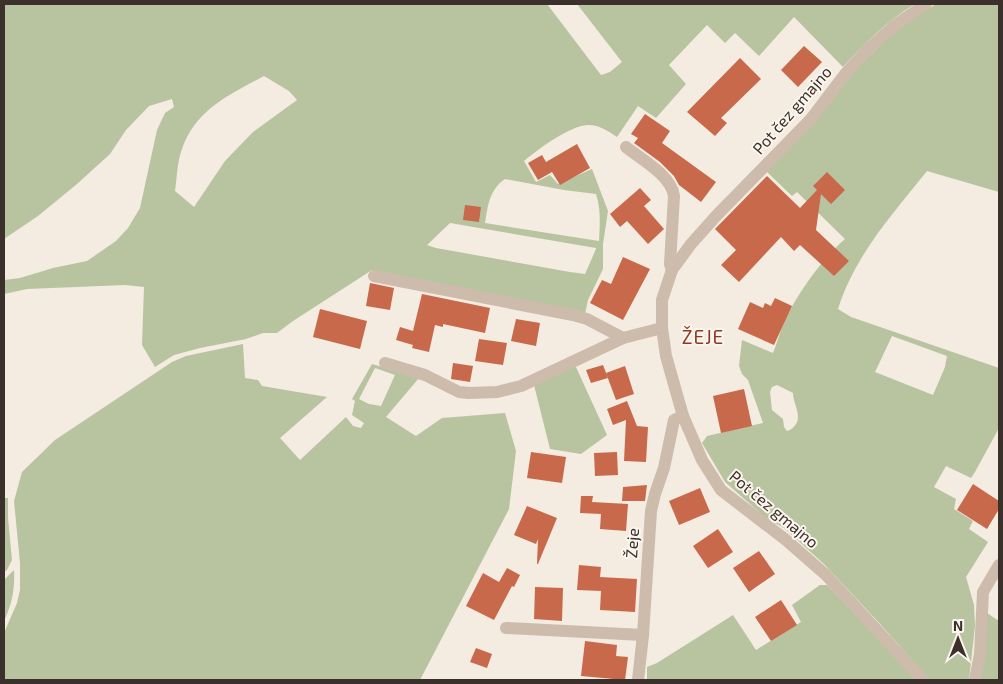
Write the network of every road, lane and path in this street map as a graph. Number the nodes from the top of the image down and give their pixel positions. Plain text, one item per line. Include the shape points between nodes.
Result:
1 (926, 4) edge
2 (626, 147) dead end
3 (671, 236) junction
4 (691, 244) junction
5 (672, 270) junction
6 (374, 276) dead end
7 (662, 328) junction
8 (623, 338) junction
9 (385, 363) dead end
10 (683, 416) junction
11 (999, 565) edge
12 (506, 628) dead end
13 (643, 635) junction
14 (638, 680) edge
15 (923, 680) edge
16 (975, 680) edge

1 - 4 street, Pot čez gmajno via 867,50 811,119
2 - 3 street via 666,179 673,189
3 - 4 street
3 - 5 street
4 - 5 street, Pot čez gmajno
5 - 7 street, Pot čez gmajno via 662,300
6 - 8 street via 573,314
7 - 8 street
7 - 10 street, Pot čez gmajno via 666,356
8 - 9 street via 521,386 497,392 459,392 425,375
10 - 13 street, Žeje via 674,420 651,511
10 - 15 street, Pot čez gmajno via 702,460 721,490 826,575
11 - 16 street via 983,592 980,654
12 - 13 street
13 - 14 street, Žeje

